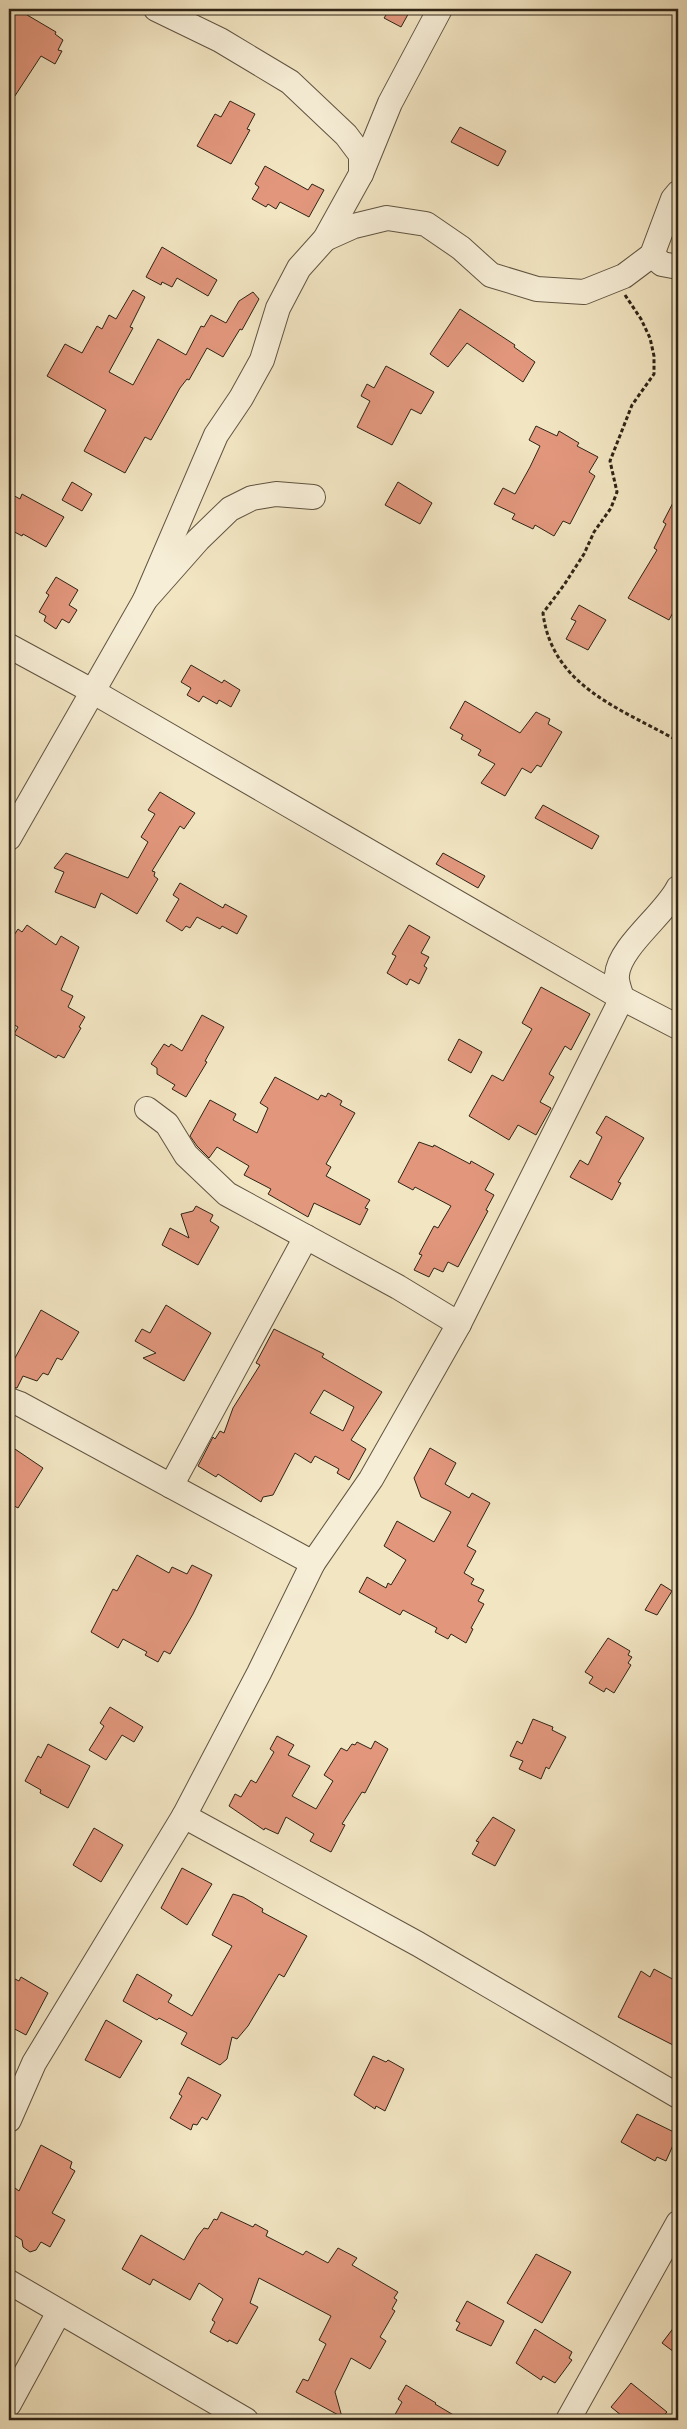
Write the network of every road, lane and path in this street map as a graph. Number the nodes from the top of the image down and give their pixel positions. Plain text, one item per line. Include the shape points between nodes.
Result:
1 (156, 9) edge
2 (440, 9) edge
3 (361, 174) junction
4 (678, 193) edge
5 (325, 239) junction
6 (652, 255) junction
7 (678, 267) edge
8 (613, 280) junction
9 (313, 497) dead end
10 (145, 600) junction
11 (9, 646) edge
12 (92, 691) junction
13 (678, 741) edge
14 (9, 838) edge
15 (678, 888) edge
16 (622, 998) junction
17 (678, 1027) edge
18 (147, 1109) dead end
19 (306, 1237) junction
20 (459, 1324) junction
21 (9, 1400) edge
22 (171, 1486) junction
23 (313, 1563) junction
24 (184, 1816) junction
25 (678, 2096) edge
26 (9, 2120) edge
27 (678, 2224) edge
28 (9, 2282) edge
29 (59, 2312) junction
30 (9, 2404) edge
31 (246, 2420) edge
32 (568, 2420) edge

1 - 3 street via 213,37 290,82 346,135 361,155
2 - 3 street via 390,103
3 - 5 street
4 - 6 street
5 - 8 street via 354,226 387,218 426,224 461,248 491,275 537,289 584,292
5 - 10 street via 299,268 278,308 262,360 216,435
6 - 7 street via 662,264
6 - 8 street via 624,276
8 - 13 path via 632,303 647,332 654,356 654,374 632,405 610,461 617,492 611,508 543,613 546,634 558,658 586,689
9 - 10 street via 276,494 252,498 230,509
10 - 12 street
11 - 12 street
12 - 14 street
12 - 16 street
15 - 16 street via 625,953 617,975
16 - 17 street
16 - 20 street
18 - 19 street via 167,1124 186,1155 227,1194
19 - 20 street
19 - 22 street
20 - 23 street via 371,1479
21 - 22 street
22 - 23 street
23 - 24 street
24 - 25 street via 418,1944
24 - 26 street via 34,2063
27 - 32 street
28 - 29 street
29 - 30 street
29 - 31 street

